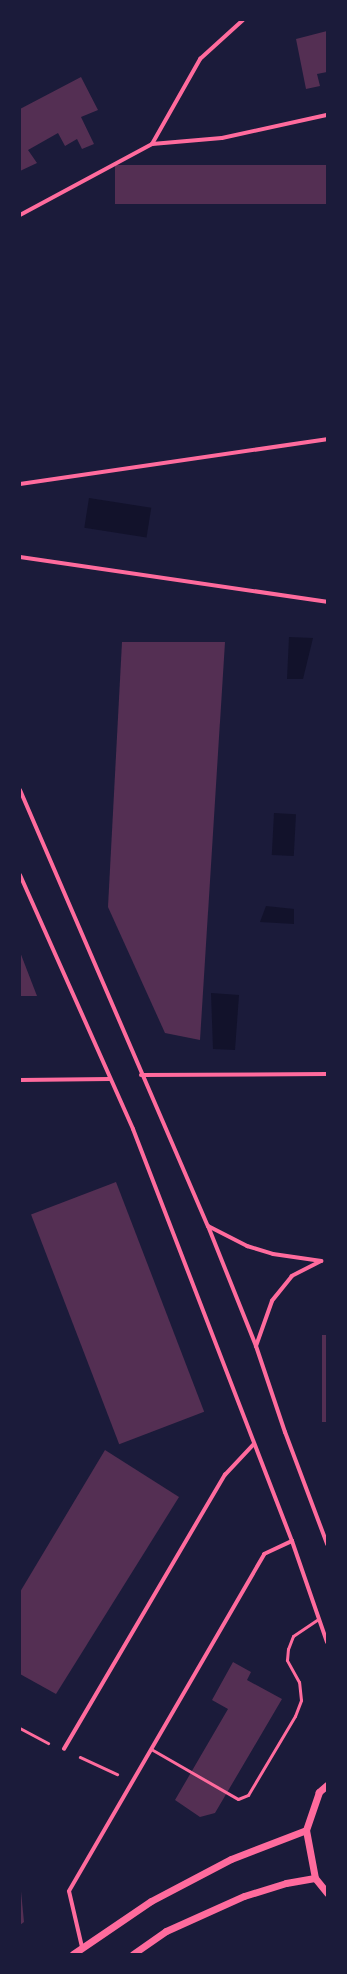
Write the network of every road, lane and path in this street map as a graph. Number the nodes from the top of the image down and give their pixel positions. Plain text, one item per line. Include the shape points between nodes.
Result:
1 (243, 20) edge
2 (327, 115) edge
3 (152, 144) junction
4 (20, 215) edge
5 (327, 439) edge
6 (20, 484) edge
7 (20, 556) edge
8 (327, 602) edge
9 (20, 790) edge
10 (20, 875) edge
11 (327, 1074) edge
12 (141, 1075) junction
13 (110, 1079) junction
14 (20, 1080) edge
15 (208, 1226) junction
16 (321, 1261) junction
17 (327, 1261) edge
18 (256, 1346) junction
19 (254, 1444) junction
20 (292, 1541) junction
21 (327, 1544) edge
22 (318, 1620) junction
23 (327, 1642) edge
24 (20, 1728) edge
25 (64, 1749) junction
26 (151, 1749) junction
27 (114, 1772) dead end
28 (327, 1785) edge
29 (306, 1830) junction
30 (315, 1878) junction
31 (327, 1893) edge
32 (82, 1947) junction
33 (73, 1954) edge
34 (133, 1954) edge

1 - 3 street via 200,59
2 - 3 street via 222,138
3 - 4 street
5 - 6 street
7 - 8 street
9 - 12 street
10 - 13 street
11 - 12 street
12 - 15 street
13 - 14 street
13 - 19 street via 133,1129
15 - 16 street via 247,1246 273,1254
15 - 18 street
16 - 17 street
16 - 18 street via 292,1276 272,1301
18 - 21 street
19 - 20 street
19 - 25 street via 225,1475
20 - 22 street
20 - 26 street via 264,1554
22 - 23 street
22 - 26 lane via 293,1636 287,1660 299,1682 301,1700 248,1795 238,1799
24 - 25 path via 53,1746
25 - 27 path
26 - 32 street via 69,1891
28 - 29 street via 319,1792
29 - 30 street
29 - 32 street via 231,1859 151,1901
30 - 31 street
30 - 34 street via 286,1882 244,1896 166,1932
32 - 33 street

